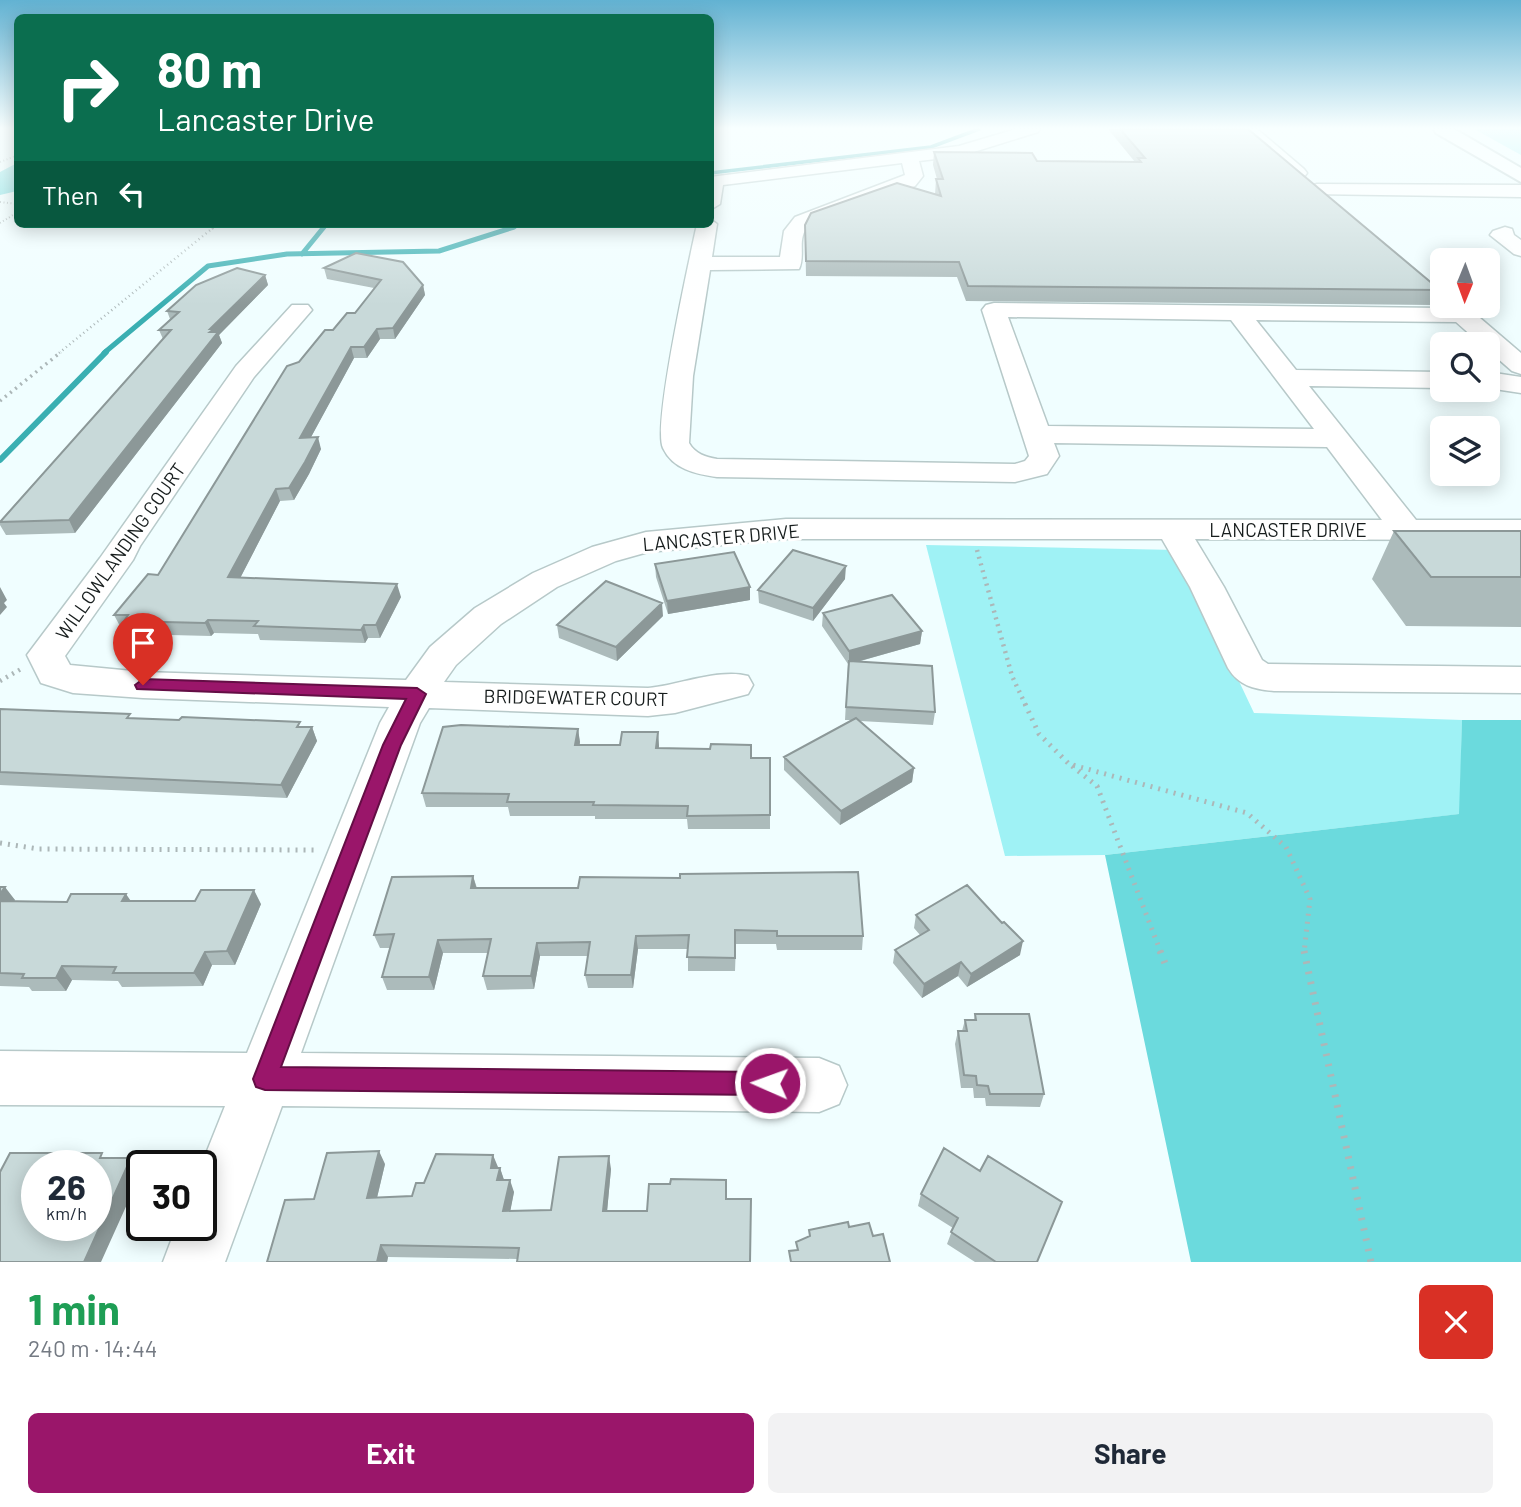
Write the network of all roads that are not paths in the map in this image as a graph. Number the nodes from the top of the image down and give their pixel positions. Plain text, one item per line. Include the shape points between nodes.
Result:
1 (892, 188) edge
2 (1323, 188) edge
3 (1521, 191) edge
4 (1333, 196) junction
5 (1521, 197) edge
6 (706, 228) edge
7 (1505, 233) dead end
8 (1521, 250) edge
9 (700, 263) junction
10 (1430, 304) edge
11 (300, 310) dead end
12 (1238, 313) junction
13 (1465, 318) edge
14 (1521, 366) edge
15 (1288, 378) junction
16 (1430, 380) edge
17 (1500, 382) edge
18 (1521, 385) edge
19 (1037, 434) junction
20 (1333, 438) junction
21 (1172, 529) junction
22 (1400, 529) junction
23 (1514, 530) edge
24 (1521, 680) edge
25 (734, 685) dead end
26 (417, 694) junction
27 (0, 1078) edge
28 (265, 1079) junction
29 (820, 1085) dead end
30 (194, 1262) edge

1 - 9 street via 796,224 791,233 791,264
2 - 4 street
3 - 4 street
4 - 5 street via 1364,203 1399,203 1404,199 1398,195
6 - 9 street
7 - 8 street via 1500,235
9 - 19 street via 680,376 675,441 679,452 692,462 726,469 1018,473 1043,461
10 - 12 street
11 - 26 street, WILLOWLANDING COURT via 244,372 46,655 55,674 73,680
12 - 15 street
12 - 19 street via 994,310
13 - 14 street
15 - 16 street
15 - 20 street
17 - 18 street
19 - 20 street
20 - 22 street
21 - 22 street, LANCASTER DRIVE
21 - 24 street via 1247,668 1258,676
21 - 26 street, LANCASTER DRIVE via 786,528 646,542 604,554 545,580 488,616 443,656
22 - 23 street via 1433,554 1495,559 1508,549
25 - 26 street, BRIDGEWATER COURT via 648,702
26 - 28 street, LANCASTER DRIVE via 400,723
27 - 28 street
28 - 29 street
28 - 30 street, LANCASTER DRIVE

